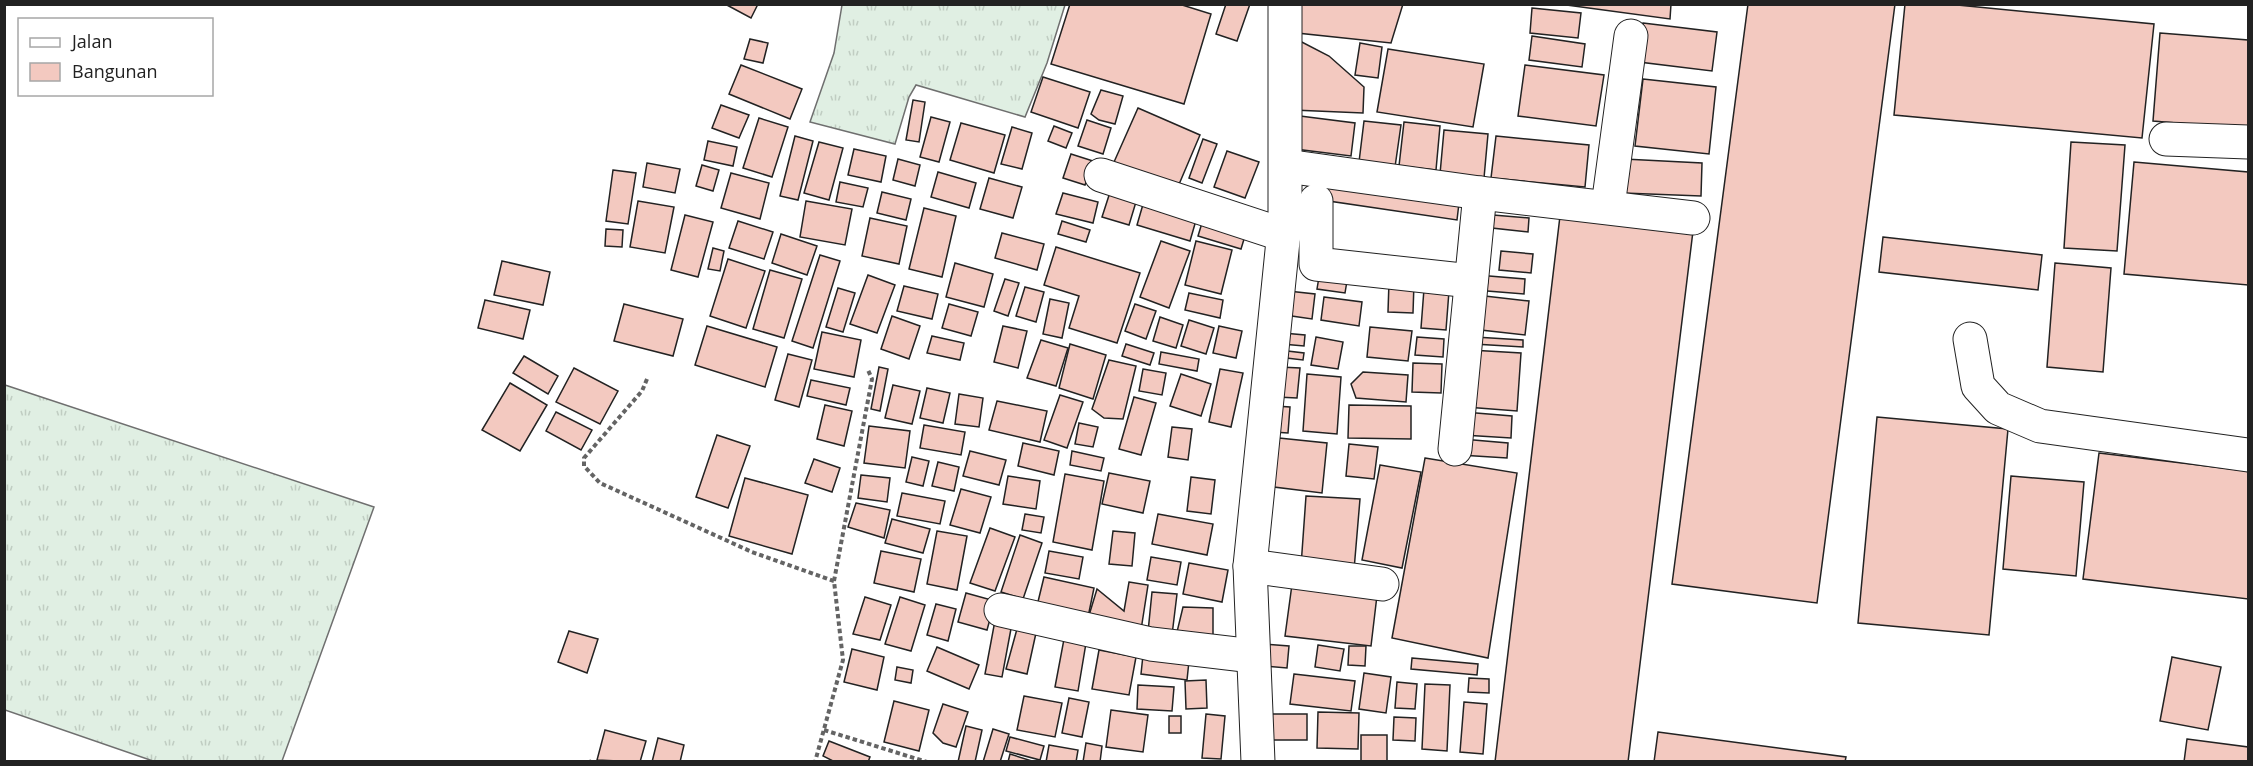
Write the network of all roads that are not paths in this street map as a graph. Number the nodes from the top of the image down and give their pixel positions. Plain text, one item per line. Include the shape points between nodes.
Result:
1 (1285, 4) edge
2 (1631, 36) dead end
3 (2166, 139) dead end
4 (2248, 141) edge
5 (1286, 166) junction
6 (1101, 175) dead end
7 (1479, 193) junction
8 (1316, 201) dead end
9 (1608, 206) junction
10 (1693, 218) dead end
11 (1284, 235) junction
12 (1471, 281) junction
13 (1970, 339) dead end
14 (1455, 449) dead end
15 (2248, 455) edge
16 (1250, 566) junction
17 (1382, 584) dead end
18 (1001, 610) dead end
19 (1253, 656) junction
20 (1258, 762) edge

1 - 5 street
2 - 9 street
3 - 4 street
5 - 7 street
5 - 11 street
6 - 11 street
7 - 9 street
7 - 12 street
8 - 12 street via 1316,264
9 - 10 street
11 - 16 street
12 - 14 street
13 - 15 street via 1978,386 1998,408 2040,426
16 - 17 street
16 - 19 street
18 - 19 street via 1151,644
19 - 20 street

